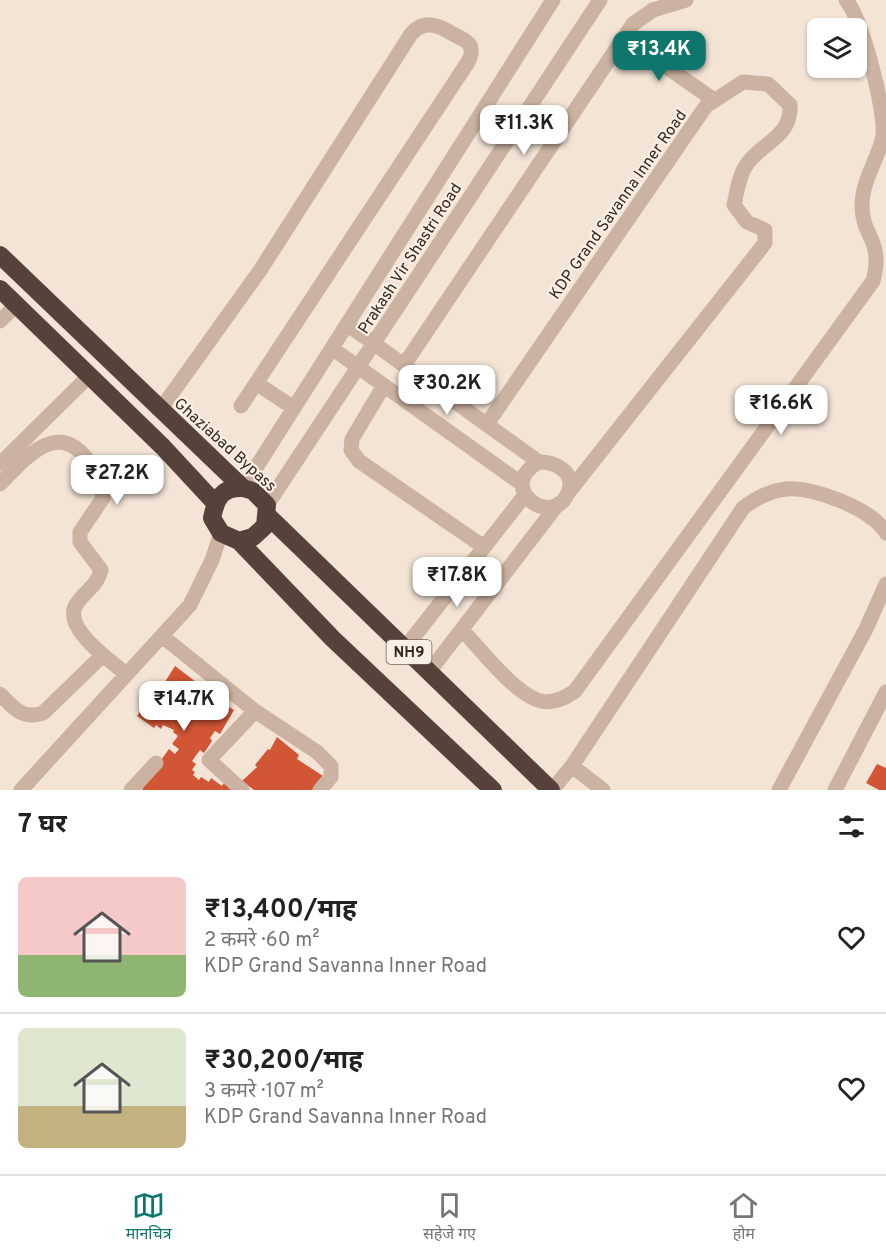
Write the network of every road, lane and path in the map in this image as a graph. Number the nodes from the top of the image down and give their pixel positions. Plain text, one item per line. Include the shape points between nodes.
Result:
1 (553, 0) edge
2 (600, 0) edge
3 (686, 0) edge
4 (846, 0) edge
5 (624, 37) junction
6 (714, 100) junction
7 (0, 255) edge
8 (0, 289) edge
9 (16, 305) junction
10 (0, 321) edge
11 (348, 325) junction
12 (375, 343) junction
13 (333, 349) junction
14 (404, 365) junction
15 (359, 366) junction
16 (88, 377) junction
17 (256, 383) junction
18 (383, 387) junction
19 (241, 406) dead end
20 (294, 408) junction
21 (160, 410) junction
22 (487, 424) junction
23 (539, 462) junction
24 (0, 464) edge
25 (0, 484) edge
26 (243, 488) junction
27 (524, 489) junction
28 (563, 498) junction
29 (215, 503) junction
30 (267, 510) junction
31 (221, 533) junction
32 (886, 533) edge
33 (239, 540) junction
34 (484, 547) junction
35 (886, 584) edge
36 (462, 630) junction
37 (162, 636) junction
38 (405, 648) junction
39 (103, 655) junction
40 (429, 672) junction
41 (126, 674) junction
42 (886, 692) edge
43 (0, 694) edge
44 (255, 711) junction
45 (156, 763) dead end
46 (572, 766) junction
47 (486, 788) edge
48 (21, 790) edge
49 (131, 790) edge
50 (242, 790) edge
51 (320, 790) edge
52 (552, 790) edge
53 (603, 790) edge
54 (779, 790) edge
55 (835, 790) edge

1 - 11 street, Prakash Vir Shastri Road
2 - 12 street, Prakash Vir Shastri Road
3 - 5 street via 653,10 633,24
4 - 36 street via 859,24 882,105 884,133 868,173 862,207 878,264 873,281 575,691 563,700 542,702 525,694
5 - 6 street
5 - 14 street
6 - 22 street, KDP Grand Savanna Inner Road via 706,106
6 - 28 street, KDP Grand Savanna Inner Road via 743,82 768,84 790,105 791,116 785,129 745,166 734,205 747,222 765,230 765,243
7 - 21 highway, Ghaziabad Bypass / NH9
8 - 9 highway
9 - 10 street
9 - 16 highway
11 - 12 street
11 - 13 street, Prakash Vir Shastri Road
12 - 14 street
12 - 15 street, Prakash Vir Shastri Road
13 - 15 street
13 - 20 street, Prakash Vir Shastri Road
14 - 22 street
15 - 18 street
15 - 30 street, Prakash Vir Shastri Road
16 - 24 street
16 - 29 highway via 163,447
17 - 19 street
17 - 20 street
17 - 21 street via 468,62 470,45 441,27 426,24 411,34 261,269
18 - 27 street
18 - 34 street via 352,439 351,450 359,461
20 - 26 street, Prakash Vir Shastri Road
21 - 26 highway, Ghaziabad Bypass / NH9
22 - 23 street
23 - 27 street via 525,474
23 - 28 street via 552,462 563,468 569,480
25 - 39 street via 32,453 52,442 66,442 80,449 97,472 103,498 80,532 80,542 101,570 93,587 75,605 73,614 82,636
26 - 29 highway via 221,493
26 - 30 highway, Ghaziabad Bypass / NH9 via 253,491
27 - 28 street via 534,505 546,508
27 - 34 street
28 - 36 street
29 - 31 highway via 212,519
30 - 33 highway via 265,526 253,537
30 - 38 highway, Ghaziabad Bypass / NH9
31 - 33 highway, NH9
31 - 37 street via 195,596
32 - 46 street via 872,516 810,492 788,489 755,498 743,508
33 - 47 highway, NH9 via 333,639
34 - 38 street
35 - 54 street
36 - 40 street
37 - 41 street
37 - 44 street
38 - 40 highway, Ghaziabad Bypass / NH9
39 - 41 street
39 - 43 street via 43,714 21,714
40 - 52 highway, Ghaziabad Bypass / NH9
41 - 48 street
42 - 55 street
44 - 50 street via 209,760
44 - 51 street via 317,752 331,766 331,777
45 - 49 street
46 - 52 street
46 - 53 street

